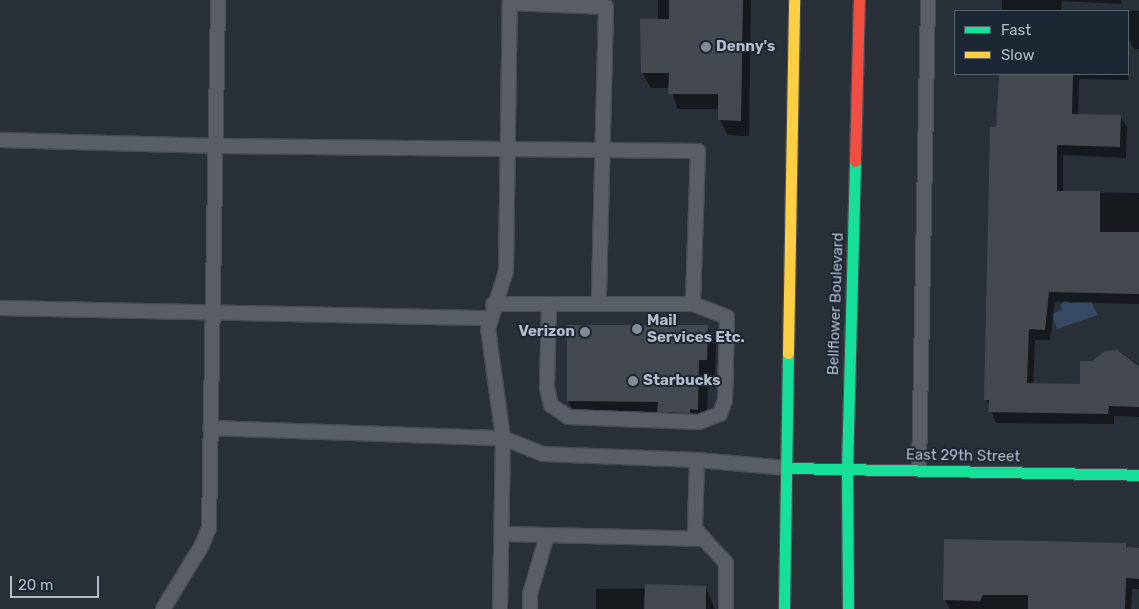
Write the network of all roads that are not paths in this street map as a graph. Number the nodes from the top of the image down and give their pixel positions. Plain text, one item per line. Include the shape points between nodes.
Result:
1 (218, 0) edge
2 (794, 0) edge
3 (859, 0) edge
4 (928, 0) edge
5 (510, 2) edge
6 (0, 140) edge
7 (216, 146) junction
8 (508, 148) junction
9 (602, 150) junction
10 (493, 304) junction
11 (549, 304) junction
12 (599, 304) junction
13 (693, 304) junction
14 (0, 308) edge
15 (212, 312) junction
16 (490, 318) junction
17 (210, 428) junction
18 (503, 438) junction
19 (697, 460) junction
20 (787, 468) junction
21 (847, 468) junction
22 (919, 470) junction
23 (1139, 476) edge
24 (502, 534) junction
25 (547, 535) junction
26 (702, 539) junction
27 (163, 609) edge
28 (500, 609) edge
29 (530, 609) edge
30 (726, 609) edge
31 (784, 609) edge
32 (848, 609) edge

1 - 7 lane
2 - 20 main road
3 - 21 main road, Bellflower Boulevard
4 - 22 lane
5 - 8 lane
5 - 9 lane via 606,7
6 - 7 lane
7 - 8 lane
7 - 15 lane
8 - 9 lane
8 - 10 lane via 506,271
9 - 12 lane
9 - 13 lane via 698,151
10 - 11 lane
10 - 16 lane
11 - 12 lane
11 - 13 lane via 547,388 551,405 568,417 699,422 720,414 725,400 727,316
12 - 13 lane
14 - 15 lane
15 - 16 lane
15 - 17 lane
16 - 18 lane via 488,329
17 - 18 lane
17 - 27 lane via 208,528 202,545
18 - 19 lane via 543,454
18 - 24 lane
19 - 20 lane
19 - 26 lane via 695,529
20 - 21 main road, East 29th Street
20 - 31 main road
21 - 22 main road, East 29th Street
21 - 32 main road, Bellflower Boulevard
22 - 23 main road, East 29th Street
24 - 25 lane
24 - 28 lane
25 - 26 lane
25 - 29 lane via 530,594
26 - 30 lane via 726,563

